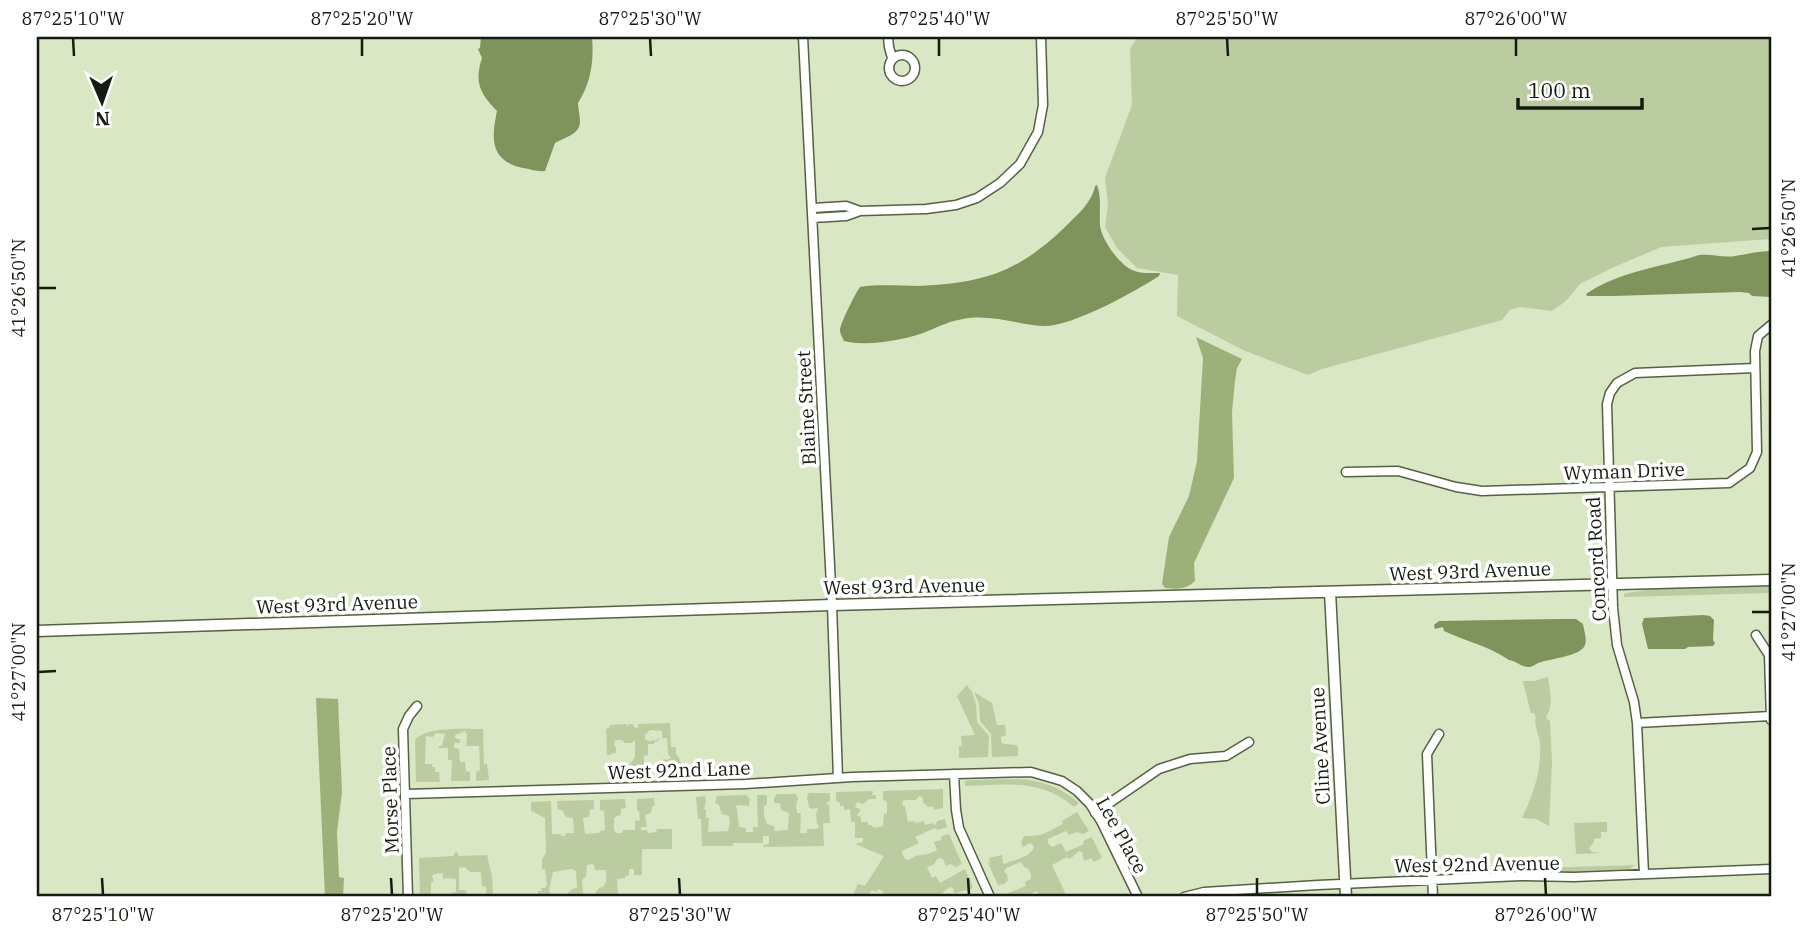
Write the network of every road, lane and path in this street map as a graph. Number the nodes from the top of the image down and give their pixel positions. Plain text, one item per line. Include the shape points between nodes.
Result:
1 (803, 37) edge
2 (888, 37) edge
3 (1041, 37) edge
4 (892, 58) dead end
5 (813, 208) junction
6 (860, 211) junction
7 (813, 218) junction
8 (1771, 325) edge
9 (1755, 369) junction
10 (1346, 471) dead end
11 (1609, 488) junction
12 (1771, 580) edge
13 (1613, 584) junction
14 (1330, 592) junction
15 (832, 605) junction
16 (37, 631) edge
17 (1756, 635) dead end
18 (417, 706) dead end
19 (1771, 718) edge
20 (1637, 723) junction
21 (1438, 734) dead end
22 (1249, 742) dead end
23 (954, 774) junction
24 (838, 778) junction
25 (405, 794) junction
26 (1095, 813) junction
27 (1771, 869) edge
28 (1644, 874) junction
29 (1432, 880) junction
30 (1345, 884) junction
31 (408, 897) edge
32 (990, 897) edge
33 (1138, 897) edge
34 (1184, 897) edge
35 (1346, 897) edge
36 (1433, 897) edge

1 - 5 street, Blaine Street
2 - 4 street
3 - 6 street via 1041,120 1027,153 1009,176 977,198 956,205
5 - 6 street via 846,206
5 - 7 street, Blaine Street
6 - 7 street
7 - 15 street, Blaine Street
8 - 9 street, Wyman Drive via 1758,337
9 - 11 street, Wyman Drive via 1756,452 1750,468 1729,483
9 - 11 street, Concord Road via 1635,373 1617,383 1607,404
10 - 11 street, Wyman Drive via 1398,471 1482,491
11 - 13 street, Concord Road
12 - 13 street, West 93rd Avenue
13 - 14 street, West 93rd Avenue
13 - 20 street, Concord Road via 1617,645
14 - 15 street, West 93rd Avenue
14 - 30 street, Cline Avenue
15 - 16 street, West 93rd Avenue
15 - 24 street, Blaine Street
17 - 19 street via 1769,655
18 - 25 street, Morse Place via 403,729
19 - 20 street
20 - 28 street, Concord Road
21 - 29 street via 1427,754
22 - 26 street via 1226,756 1190,759 1159,769
23 - 24 street, West 92nd Lane
23 - 26 street, Lee Place via 1045,775 1077,791
23 - 32 street via 959,828
24 - 25 street, West 92nd Lane
25 - 31 street, Morse Place
26 - 33 street, Lee Place
27 - 28 street, West 92nd Avenue
28 - 29 street, West 92nd Avenue
29 - 30 street, West 92nd Avenue
29 - 36 street
30 - 34 street, West 92nd Avenue
30 - 35 street, Cline Avenue

